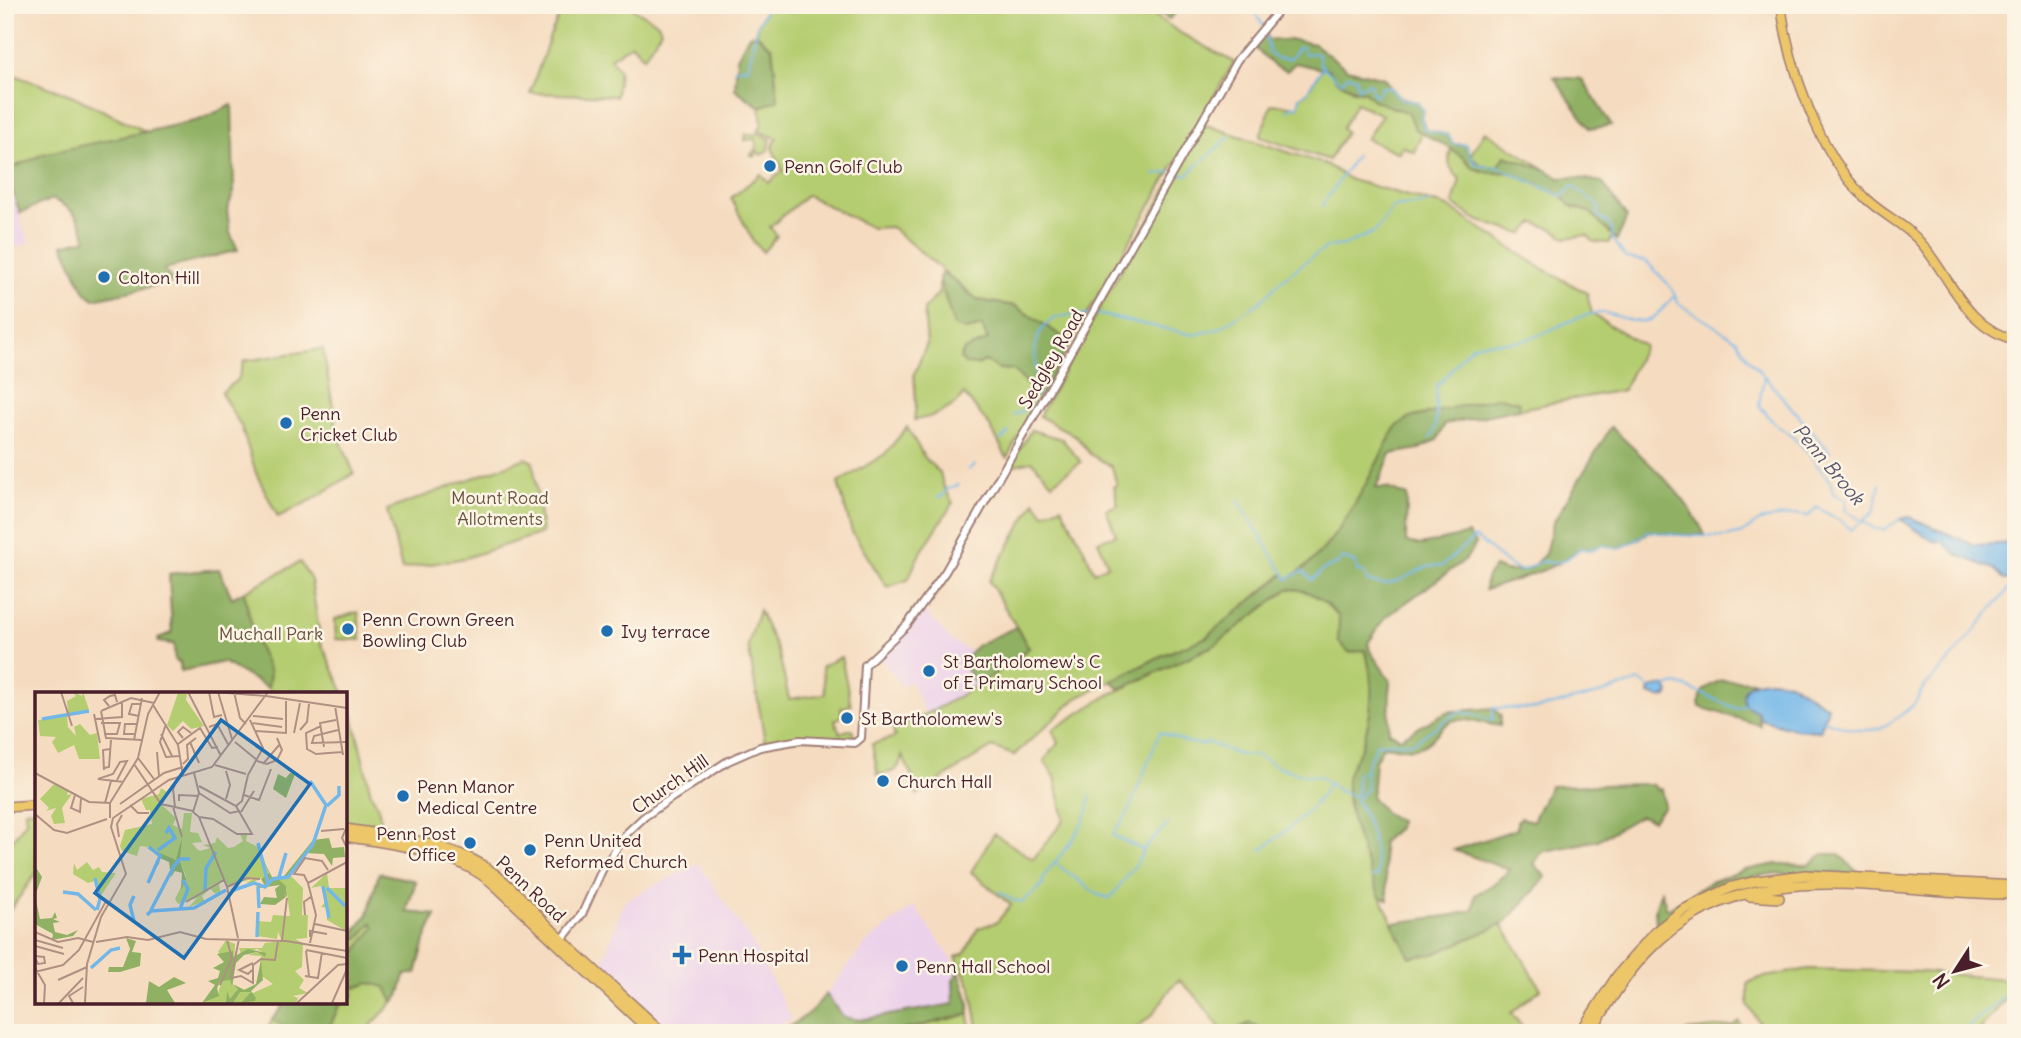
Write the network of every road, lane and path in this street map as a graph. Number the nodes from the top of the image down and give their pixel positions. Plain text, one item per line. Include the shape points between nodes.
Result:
1 (1283, 5) edge
2 (1781, 5) edge
3 (2016, 340) edge
4 (860, 740) joint
5 (35, 805) edge
6 (5, 807) edge
7 (346, 829) edge
8 (346, 835) edge
9 (2016, 886) edge
10 (2016, 894) edge
11 (1779, 898) dead end
12 (1717, 902) junction
13 (559, 942) junction
14 (652, 1033) edge
15 (663, 1033) edge
16 (1580, 1033) edge
17 (1590, 1033) edge

1 - 4 street, Sedgley Road via 1237,60 945,572 907,625 865,665
2 - 3 main road via 1802,86 1842,172 1874,207 1920,242 1980,323
4 - 13 street, Church Hill via 786,741 760,747 673,797 627,833 602,870 582,914
5 - 6 highway
7 - 13 highway, Penn Road via 412,840 472,859 503,882
8 - 13 highway, Penn Road via 410,846 477,871
9 - 16 highway via 1805,875 1732,887 1683,910 1655,932 1617,976
10 - 12 highway via 1791,885
11 - 12 highway via 1749,895
12 - 17 highway via 1688,918 1649,951 1623,981
13 - 14 highway, Penn Road
13 - 15 highway, Penn Road

